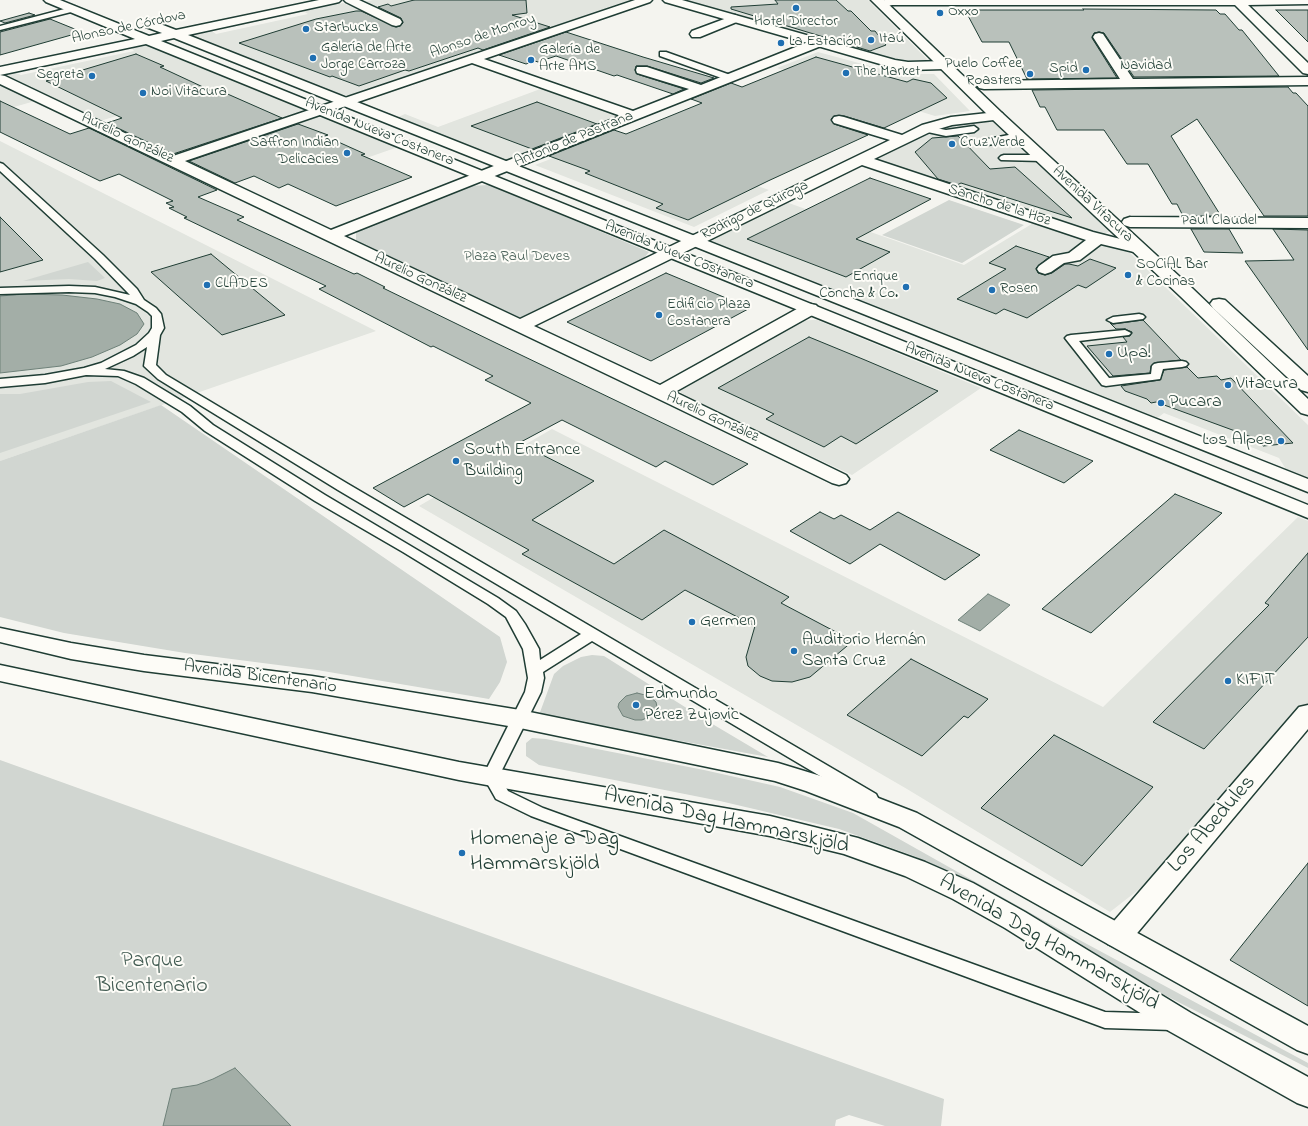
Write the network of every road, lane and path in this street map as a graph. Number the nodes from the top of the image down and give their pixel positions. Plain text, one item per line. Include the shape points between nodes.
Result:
1 (50, 0) edge
2 (335, 0) edge
3 (350, 0) edge
4 (646, 0) edge
5 (669, 0) edge
6 (1238, 0) edge
7 (1308, 1) edge
8 (886, 2) edge
9 (72, 9) junction
10 (735, 19) junction
11 (140, 20) dead end
12 (396, 22) dead end
13 (0, 28) edge
14 (176, 34) junction
15 (696, 34) dead end
16 (1099, 37) dead end
17 (149, 40) junction
18 (817, 44) junction
19 (949, 53) dead end
20 (663, 54) dead end
21 (471, 59) junction
22 (1305, 64) edge
23 (944, 65) junction
24 (642, 70) dead end
25 (0, 71) edge
26 (730, 78) junction
27 (958, 78) junction
28 (0, 79) edge
29 (981, 82) junction
30 (1308, 82) edge
31 (1129, 83) junction
32 (702, 89) junction
33 (345, 102) junction
34 (321, 110) junction
35 (634, 116) junction
36 (997, 116) junction
37 (839, 120) dead end
38 (926, 129) junction
39 (974, 129) dead end
40 (1019, 136) junction
41 (904, 140) junction
42 (988, 142) dead end
43 (1004, 158) dead end
44 (1042, 158) junction
45 (861, 160) junction
46 (172, 161) junction
47 (0, 166) edge
48 (507, 166) junction
49 (483, 176) junction
50 (1130, 222) junction
51 (1308, 223) edge
52 (331, 236) junction
53 (1098, 239) junction
54 (693, 241) junction
55 (1138, 248) junction
56 (670, 252) junction
57 (1045, 269) dead end
58 (118, 277) junction
59 (96, 290) junction
60 (0, 291) edge
61 (140, 302) junction
62 (810, 309) junction
63 (1139, 317) dead end
64 (1113, 320) dead end
65 (520, 326) junction
66 (1125, 333) dead end
67 (154, 335) junction
68 (1182, 364) dead end
69 (86, 371) junction
70 (1036, 378) junction
71 (0, 383) edge
72 (1308, 386) edge
73 (660, 393) junction
74 (1028, 397) junction
75 (1308, 409) edge
76 (839, 479) dead end
77 (1308, 486) edge
78 (1308, 512) edge
79 (592, 634) junction
80 (0, 635) edge
81 (535, 670) junction
82 (0, 673) edge
83 (1308, 713) edge
84 (520, 718) junction
85 (491, 776) junction
86 (908, 820) junction
87 (1118, 936) junction
88 (1180, 1022) junction
89 (1308, 1041) edge
90 (1308, 1093) edge

1 - 9 main road, Avenida Nueva Costanera
2 - 14 main road, Alonso de Córdova
3 - 12 main road
4 - 21 main road, Alonso de Monroy
5 - 10 main road
6 - 7 main road
6 - 8 main road
6 - 22 main road
8 - 19 main road
8 - 23 main road, Avenida Vitacura
9 - 13 lane
9 - 17 main road, Avenida Nueva Costanera
10 - 15 main road
10 - 18 main road
11 - 14 main road, Avenida Nueva Costanera
14 - 17 main road, Alonso de Córdova
14 - 33 main road, Avenida Nueva Costanera
16 - 31 main road
17 - 25 main road, Alonso de Córdova
17 - 34 main road, Avenida Nueva Costanera
18 - 23 main road via 894,64
18 - 26 main road, Antonio de Pastrana
20 - 26 lane
21 - 33 main road, Alonso de Monroy
21 - 35 main road
23 - 27 main road, Avenida Vitacura
24 - 32 main road
26 - 32 main road, Antonio de Pastrana
27 - 29 main road, Navidad via 969,82
27 - 36 main road, Avenida Vitacura
28 - 46 main road, Aurelio González
29 - 31 main road, Navidad
29 - 50 main road, Avenida Vitacura
30 - 31 main road, Navidad
32 - 35 main road, Antonio de Pastrana
33 - 34 main road, Alonso de Monroy
33 - 48 main road, Avenida Nueva Costanera
34 - 46 main road, Alonso de Monroy
34 - 49 main road, Avenida Nueva Costanera
35 - 48 main road, Antonio de Pastrana
36 - 38 main road, Rodrigo de Quiroga via 951,122
36 - 40 main road, Avenida Vitacura
37 - 41 main road
38 - 39 lane via 946,133
38 - 41 main road, Rodrigo de Quiroga
40 - 42 lane
40 - 44 main road, Avenida Vitacura
41 - 45 main road, Rodrigo de Quiroga
43 - 44 lane
44 - 55 main road, Avenida Vitacura
45 - 53 main road, Sancho de la Hoz
45 - 54 main road, Rodrigo de Quiroga
46 - 52 main road, Aurelio González
47 - 58 lane
48 - 49 main road, Antonio de Pastrana
48 - 54 main road, Avenida Nueva Costanera
49 - 52 main road, Antonio de Pastrana
49 - 56 main road, Avenida Nueva Costanera
50 - 51 main road, Paul Claudel
50 - 72 main road, Avenida Vitacura
52 - 65 main road, Aurelio González
53 - 55 main road, Sancho de la Hoz
53 - 57 main road via 1074,257 1059,259
54 - 56 main road, Rodrigo de Quiroga
54 - 70 main road, Avenida Nueva Costanera
55 - 75 main road, Avenida Vitacura
56 - 62 main road, Avenida Nueva Costanera
56 - 65 main road, Rodrigo de Quiroga
58 - 59 lane
58 - 61 lane via 134,291
59 - 60 lane
59 - 61 lane
61 - 67 lane via 157,316 158,328
62 - 73 main road
62 - 74 main road, Avenida Nueva Costanera
63 - 64 lane
65 - 73 main road, Aurelio González
66 - 68 lane via 1071,338 1106,382 1156,377 1158,366
67 - 69 lane via 129,354
67 - 79 lane via 150,366 162,377
69 - 71 lane via 45,379
69 - 81 lane via 120,373 140,381 320,498 494,601 512,614 520,627 531,648
70 - 74 main road via 1038,389
70 - 77 main road, Avenida Nueva Costanera
73 - 76 main road, Aurelio González
74 - 78 main road, Avenida Nueva Costanera
79 - 81 lane
79 - 86 lane
80 - 84 main road, Avenida Bicentenario via 86,654 312,684
81 - 84 lane via 536,678 532,692
82 - 85 main road
83 - 87 main road, Los Abedules
84 - 85 lane
84 - 86 main road, Avenida Dag Hammarskjöld via 778,772
85 - 88 lane via 502,795 536,812 1105,1020
85 - 88 main road, Avenida Dag Hammarskjöld via 770,826 848,845 963,890
86 - 87 main road, Avenida Dag Hammarskjöld
87 - 89 main road, Avenida Dag Hammarskjöld
88 - 90 main road, Avenida Dag Hammarskjöld

